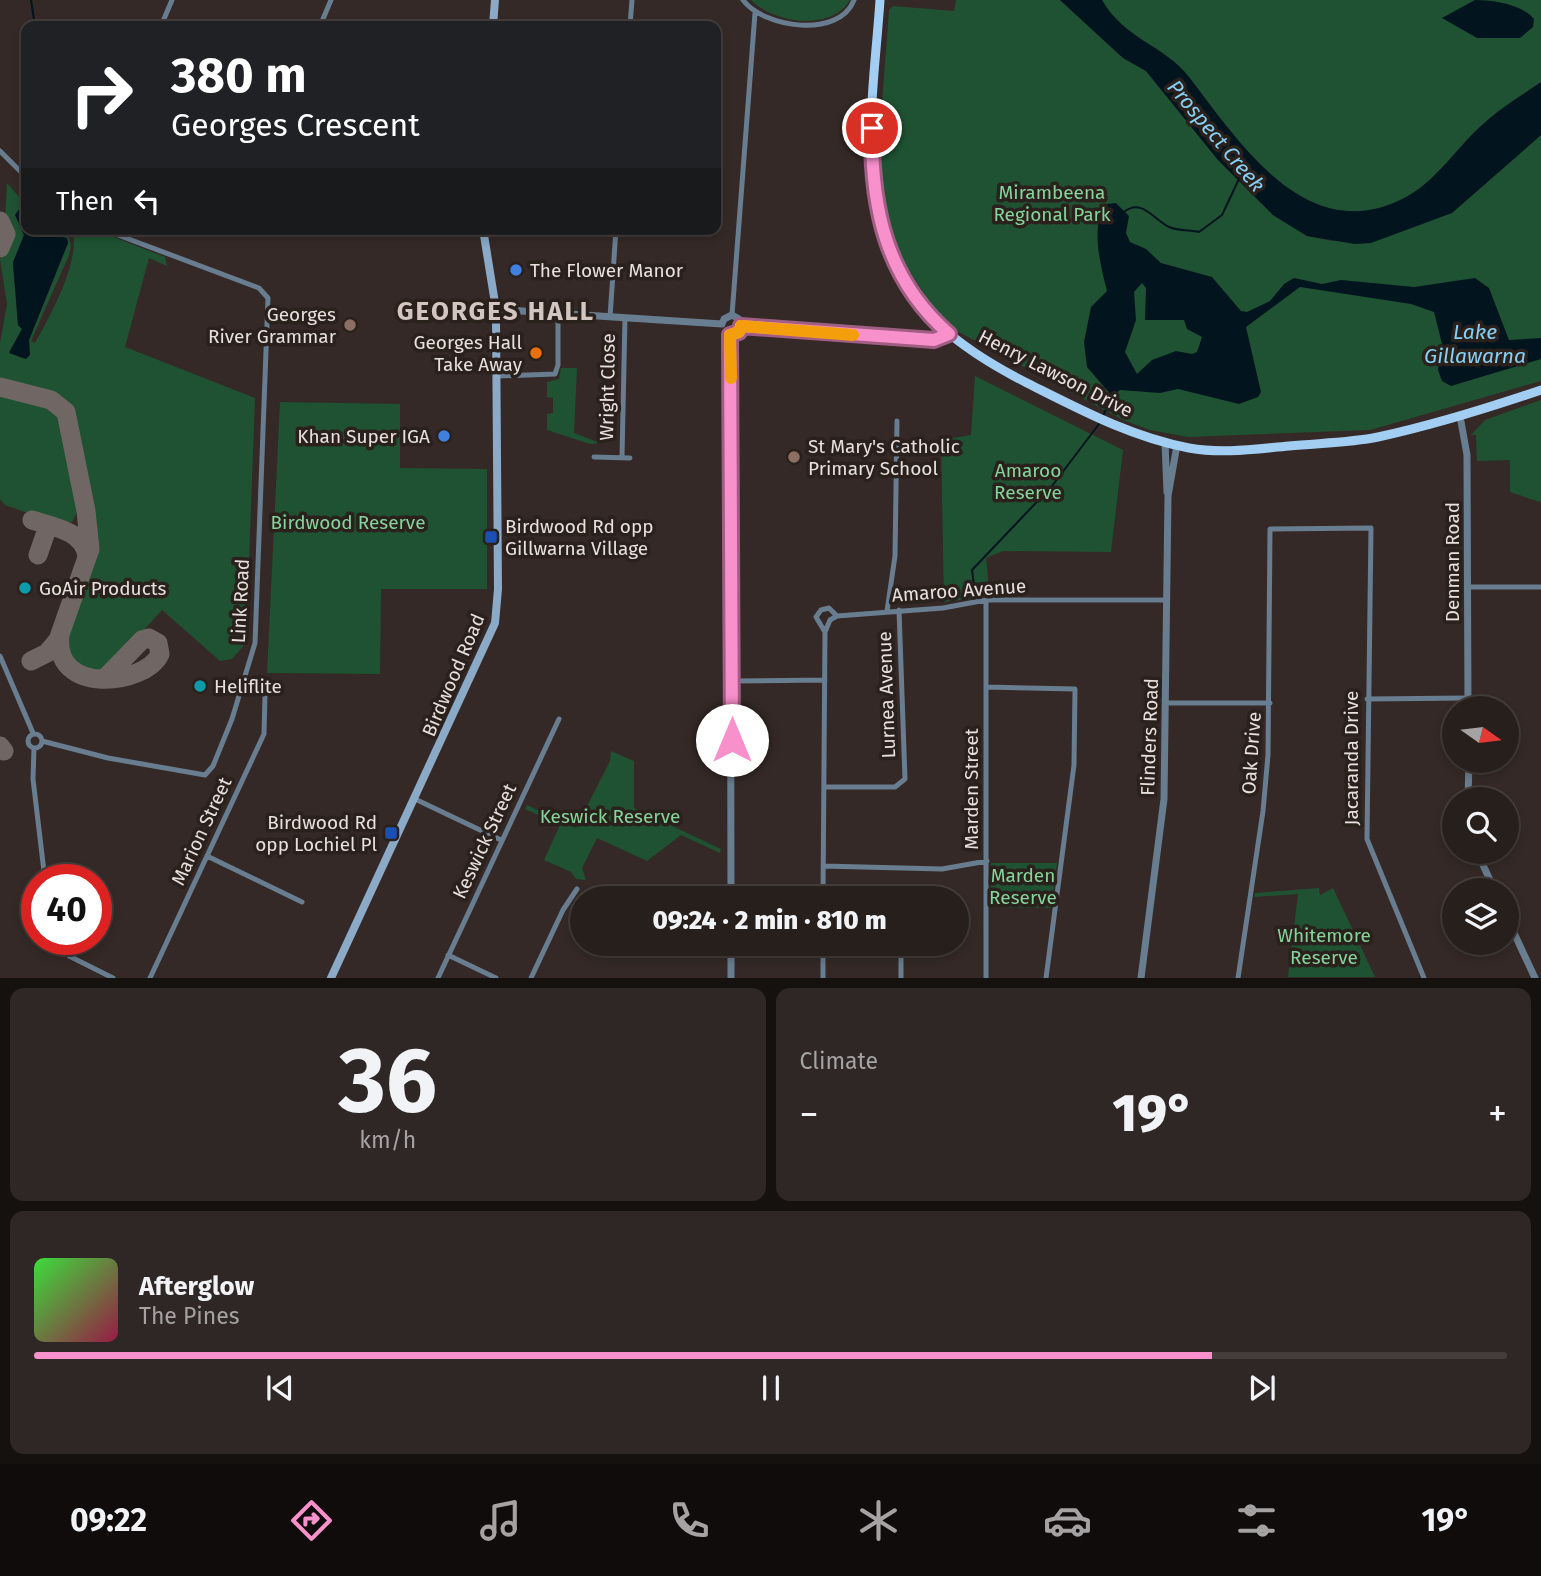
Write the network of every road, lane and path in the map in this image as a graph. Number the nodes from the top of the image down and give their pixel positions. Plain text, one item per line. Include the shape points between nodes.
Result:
1 (172, 0) edge
2 (331, 0) edge
3 (495, 0) edge
4 (632, 0) edge
5 (743, 0) edge
6 (854, 0) edge
7 (880, 0) edge
8 (755, 13) junction
9 (163, 21) edge
10 (322, 21) edge
11 (494, 21) edge
12 (630, 21) edge
13 (0, 151) edge
14 (21, 172) edge
15 (118, 235) edge
16 (484, 235) edge
17 (616, 235) edge
18 (440, 305) dead end
19 (492, 307) junction
20 (506, 310) junction
21 (558, 313) junction
22 (732, 315) junction
23 (610, 317) junction
24 (625, 318) junction
25 (496, 319) junction
26 (722, 324) junction
27 (741, 326) junction
28 (949, 334) junction
29 (730, 335) junction
30 (498, 376) junction
31 (1541, 390) edge
32 (1460, 416) junction
33 (897, 421) dead end
34 (1165, 442) junction
35 (1177, 445) junction
36 (594, 457) dead end
37 (622, 457) junction
38 (630, 458) dead end
39 (1168, 496) junction
40 (1270, 529) joint
41 (1468, 587) junction
42 (1541, 587) edge
43 (986, 600) junction
44 (1167, 600) junction
45 (899, 610) junction
46 (887, 611) junction
47 (837, 617) junction
48 (825, 632) junction
49 (0, 656) edge
50 (825, 680) junction
51 (731, 681) junction
52 (986, 687) junction
53 (265, 695) dead end
54 (1468, 696) edge
55 (1442, 698) edge
56 (1367, 699) junction
57 (1167, 703) junction
58 (1270, 703) junction
59 (559, 719) dead end
60 (33, 733) junction
61 (42, 741) junction
62 (34, 748) junction
63 (825, 787) junction
64 (415, 799) junction
65 (501, 840) junction
66 (207, 856) junction
67 (987, 861) junction
68 (43, 864) edge
69 (823, 866) junction
70 (731, 886) edge
71 (823, 886) edge
72 (570, 900) edge
73 (302, 902) dead end
74 (1519, 941) edge
75 (69, 955) edge
76 (448, 955) junction
77 (731, 956) edge
78 (823, 956) edge
79 (901, 956) edge
80 (1537, 976) edge
81 (113, 978) edge
82 (150, 978) edge
83 (331, 978) edge
84 (438, 978) edge
85 (496, 978) edge
86 (531, 978) edge
87 (731, 978) edge
88 (823, 978) edge
89 (901, 978) edge
90 (986, 978) edge
91 (1046, 978) edge
92 (1140, 978) edge
93 (1238, 978) edge
94 (1423, 978) edge

1 - 9 street
2 - 10 street
3 - 11 main road
4 - 12 street
5 - 8 street
6 - 8 street via 840,17 805,25 781,23
7 - 28 main road, Henry Lawson Drive via 872,128 877,215 900,276
8 - 22 street
13 - 14 street
15 - 61 street, Link Road via 267,294 256,629 248,671 213,766 201,775
16 - 19 main road
17 - 23 street
18 - 19 street
19 - 20 main road
19 - 25 main road
20 - 21 street
20 - 25 main road via 505,317
21 - 23 street
21 - 30 street via 555,374
22 - 26 street
22 - 27 street
23 - 24 street
24 - 26 street
24 - 37 street, Wright Close
25 - 30 main road, Birdwood Road
26 - 29 street
27 - 28 street via 934,340
27 - 29 street
28 - 34 main road, Henry Lawson Drive via 976,356 1101,420
29 - 51 street
30 - 64 main road, Birdwood Road via 497,615
31 - 32 main road, Henry Lawson Drive
32 - 35 main road, Henry Lawson Drive via 1376,437 1333,442 1231,451
32 - 41 street, Denman Road via 1467,455
33 - 46 street via 895,556
34 - 35 main road, Henry Lawson Drive
34 - 39 street, Flinders Road
35 - 39 street, Flinders Road
36 - 37 street, Wright Close
37 - 38 street, Wright Close
39 - 44 street, Flinders Road
40 - 56 street, Jacaranda Drive via 1371,528
40 - 58 street, Oak Drive
41 - 42 street
41 - 54 street, Denman Road
43 - 44 street, Amaroo Avenue
43 - 45 street, Amaroo Avenue
43 - 52 street, Marden Street
44 - 57 street, Flinders Road
45 - 46 street, Amaroo Avenue
45 - 63 street, Lurnea Avenue via 905,779 895,787
46 - 47 street, Amaroo Avenue
47 - 48 street
47 - 48 street, Amaroo Avenue via 829,608 821,610 816,617
48 - 50 street, Amaroo Avenue
49 - 60 street
50 - 51 street
50 - 63 street, Amaroo Avenue
51 - 70 street
52 - 67 street, Marden Street
52 - 91 street via 1075,689 1074,765
53 - 66 street, Marion Street via 264,734
55 - 56 street
56 - 94 street, Jacaranda Drive via 1367,839
57 - 58 street
57 - 92 street, Flinders Road via 1164,799
58 - 93 street, Oak Drive via 1264,811
59 - 65 street, Keswick Street
60 - 61 street
60 - 62 street via 28,741
61 - 62 street
62 - 68 street
63 - 69 street, Amaroo Avenue
64 - 65 street
64 - 83 main road, Birdwood Road
65 - 76 street, Keswick Street
66 - 73 street
66 - 82 street, Marion Street
67 - 69 street via 942,869
67 - 90 street, Marden Street
69 - 71 street, Amaroo Avenue
72 - 86 street
74 - 80 street
75 - 81 street
76 - 84 street, Keswick Street
76 - 85 street
77 - 87 street
78 - 88 street
79 - 89 street

